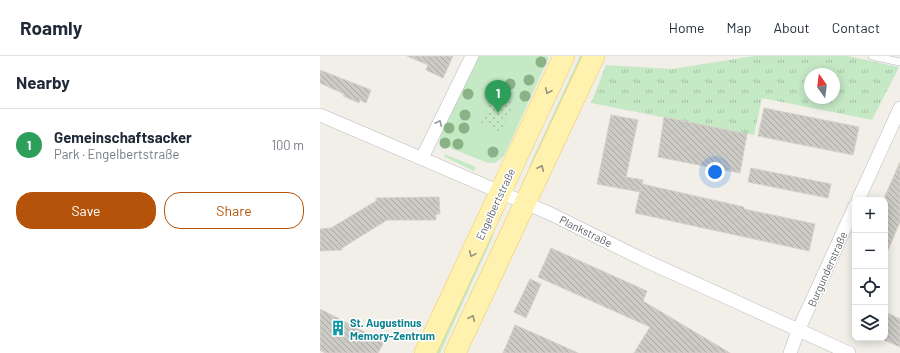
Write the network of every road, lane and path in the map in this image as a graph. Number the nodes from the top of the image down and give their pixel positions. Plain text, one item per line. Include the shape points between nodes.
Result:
1 (472, 56) edge
2 (564, 56) edge
3 (594, 56) edge
4 (872, 56) edge
5 (900, 62) edge
6 (900, 108) edge
7 (320, 115) edge
8 (422, 158) junction
9 (500, 193) junction
10 (859, 197) edge
11 (525, 203) junction
12 (852, 213) edge
13 (798, 331) junction
14 (425, 353) edge
15 (455, 353) edge
16 (790, 353) edge
17 (849, 353) edge

8 -> 1 street
2 -> 9 main road, Engelbertstraße
11 -> 3 main road
4 - 5 lane
6 - 10 street
7 - 8 street, Plankstraße
8 - 9 street, Plankstraße
9 - 11 street, Plankstraße
9 -> 14 main road, Engelbertstraße
11 - 13 street, Plankstraße
15 -> 11 main road
12 - 13 street, Burgunderstraße
13 - 16 street, Burgunderstraße
13 - 17 street, Plankstraße

